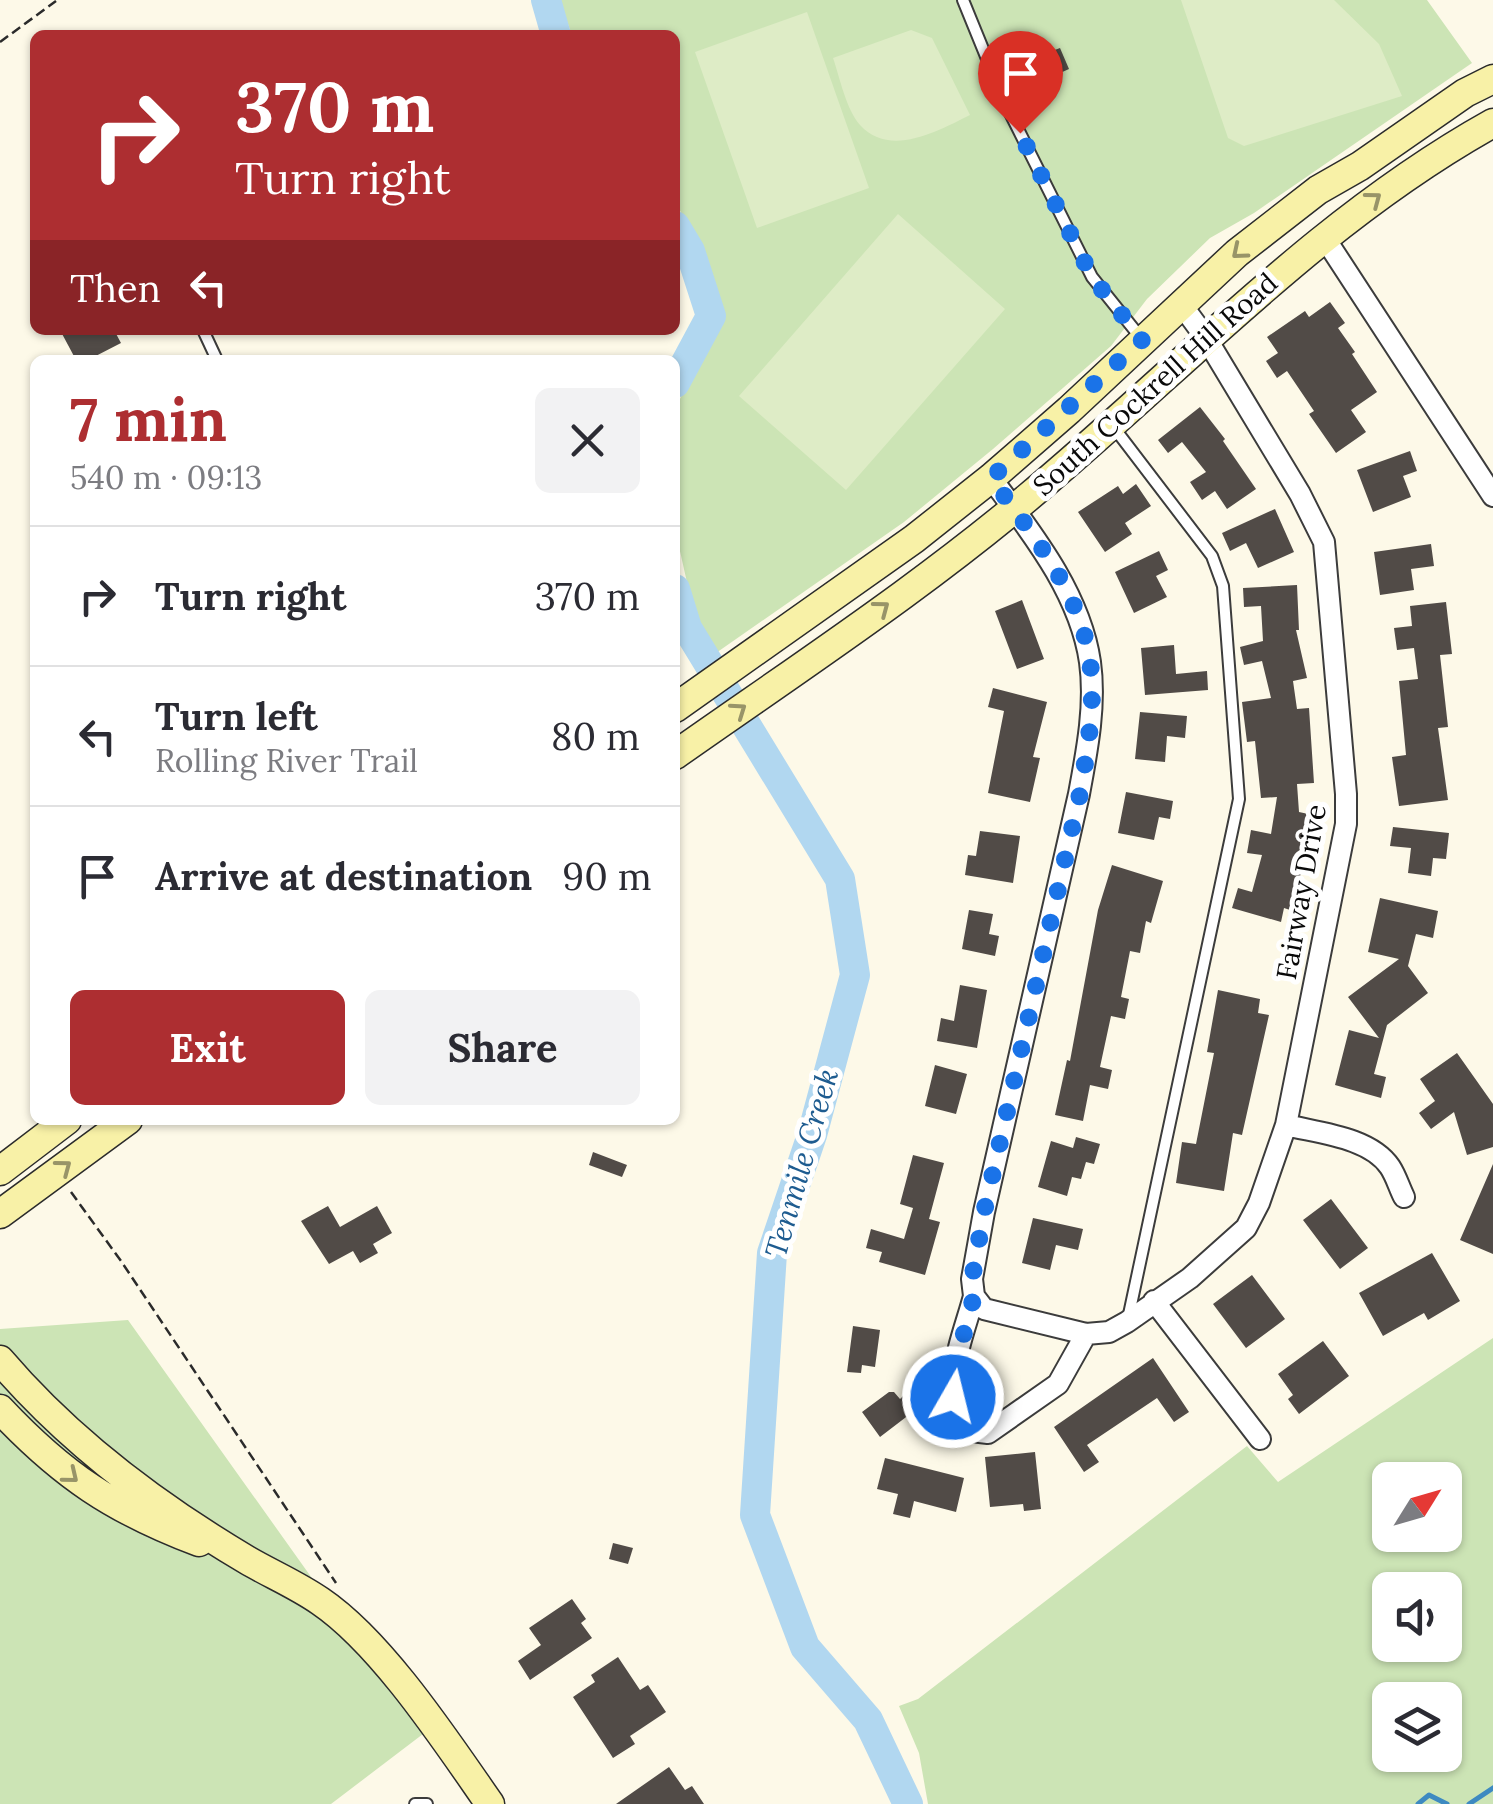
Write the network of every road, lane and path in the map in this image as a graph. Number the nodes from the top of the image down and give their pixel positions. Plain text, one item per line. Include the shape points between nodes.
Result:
1 (963, 0) edge
2 (56, 1) edge
3 (0, 42) edge
4 (1493, 79) edge
5 (1493, 122) edge
6 (1324, 237) junction
7 (1181, 304) junction
8 (1206, 338) junction
9 (1142, 340) junction
10 (1167, 374) junction
11 (1111, 424) junction
12 (991, 478) junction
13 (1493, 496) edge
14 (1013, 508) junction
15 (680, 705) edge
16 (680, 752) edge
17 (60, 1125) edge
18 (121, 1125) edge
19 (1286, 1126) junction
20 (0, 1171) edge
21 (56, 1173) junction
22 (1404, 1196) dead end
23 (0, 1214) edge
24 (974, 1296) junction
25 (1154, 1300) junction
26 (1127, 1322) junction
27 (1086, 1334) junction
28 (0, 1360) edge
29 (0, 1410) edge
30 (1260, 1439) dead end
31 (247, 1560) junction
32 (338, 1586) dead end
33 (415, 1804) edge
34 (427, 1804) edge
35 (490, 1804) edge

1 - 9 lane via 1005,104 1092,277
2 - 3 path
4 -> 7 main road, South Cockrell Hill Road via 1318,190
6 -> 5 main road, South Cockrell Hill Road via 1401,178
6 - 8 main road, South Cockrell Hill Road
6 - 13 street
7 - 8 street, Fairway Drive
7 - 9 main road, South Cockrell Hill Road
8 - 10 main road, South Cockrell Hill Road
8 - 19 street, Fairway Drive via 1314,518 1328,572 1346,824
9 - 10 main road
9 - 12 main road, South Cockrell Hill Road
10 - 11 main road, South Cockrell Hill Road
11 - 14 main road, South Cockrell Hill Road
11 - 26 lane via 1212,556 1223,586 1239,799
12 - 14 street
12 - 15 main road, South Cockrell Hill Road
16 -> 14 main road, South Cockrell Hill Road
14 - 24 street via 1061,578 1079,621 1090,661 1089,742 984,1212
17 - 20 main road
21 -> 18 main road
19 - 22 street via 1372,1151 1388,1164
19 - 25 street, Fairway Drive via 1246,1228
21 - 23 main road
21 - 32 path
24 - 27 street via 1000,1315
24 - 27 street via 952,1378 958,1416 971,1432 988,1432 1058,1384
25 - 26 street, Fairway Drive
25 - 30 street
26 - 27 street
28 - 31 main road via 116,1472
29 -> 31 main road via 83,1486 152,1524
31 - 35 main road via 322,1601 378,1653
33 - 34 lane

